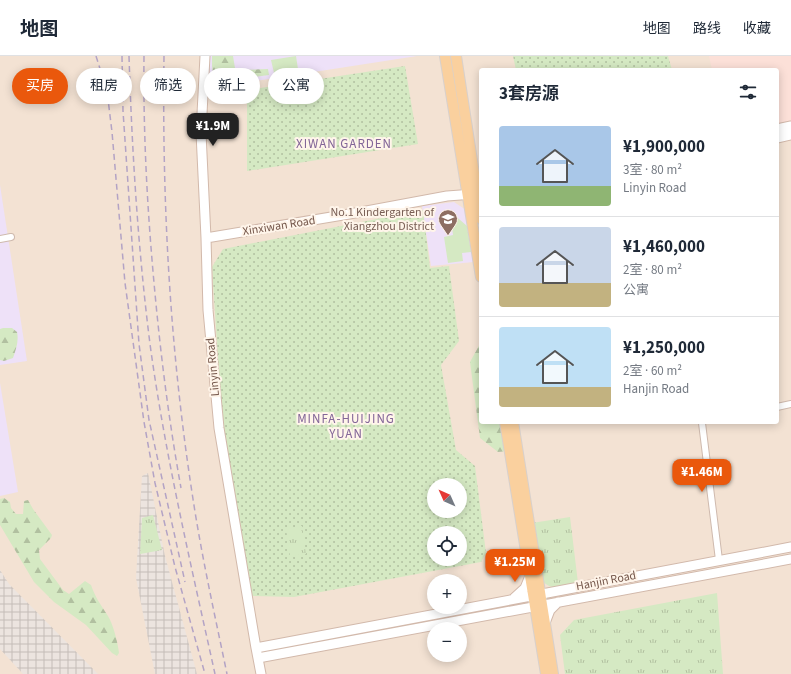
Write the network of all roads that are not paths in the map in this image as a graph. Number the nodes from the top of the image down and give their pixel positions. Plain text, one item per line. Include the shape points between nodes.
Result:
1 (205, 56) edge
2 (445, 56) edge
3 (456, 56) edge
4 (791, 126) edge
5 (779, 129) edge
6 (791, 135) edge
7 (779, 138) edge
8 (475, 190) edge
9 (479, 209) edge
10 (11, 237) dead end
11 (206, 238) junction
12 (0, 239) edge
13 (479, 248) edge
14 (791, 404) edge
15 (779, 407) edge
16 (505, 424) edge
17 (513, 424) edge
18 (703, 424) edge
19 (791, 547) edge
20 (791, 559) edge
21 (719, 560) junction
22 (534, 577) junction
23 (555, 591) junction
24 (537, 594) junction
25 (513, 599) junction
26 (558, 602) junction
27 (539, 606) junction
28 (517, 610) junction
29 (541, 623) junction
30 (256, 648) junction
31 (258, 658) junction
32 (262, 674) edge
33 (546, 674) edge
34 (553, 674) edge

1 - 11 street, Linyin Road via 201,133
2 - 8 main road
3 - 8 main road
4 - 5 street
6 - 7 street
8 - 9 main road
8 - 11 street, Xinxiwan Road
8 - 13 main road
10 - 12 street
11 - 30 street, Linyin Road via 208,310 219,428
14 - 15 street
16 - 22 main road
17 - 22 main road
18 - 21 street
19 - 21 street, Hanjin Road
20 - 26 street, Hanjin Road
21 - 23 street, Hanjin Road
22 - 23 street
22 - 24 main road
22 - 25 street
23 - 24 street, Hanjin Road
24 - 25 street, Hanjin Road
24 - 27 main road
25 - 30 street, Hanjin Road
26 - 27 street, Hanjin Road
26 - 29 street
27 - 28 street, Hanjin Road
27 - 29 main road
28 - 29 street via 529,613
28 - 31 street, Hanjin Road
29 - 33 main road
29 - 34 main road
30 - 31 street, Linyin Road
31 - 32 street, Linyin Road

